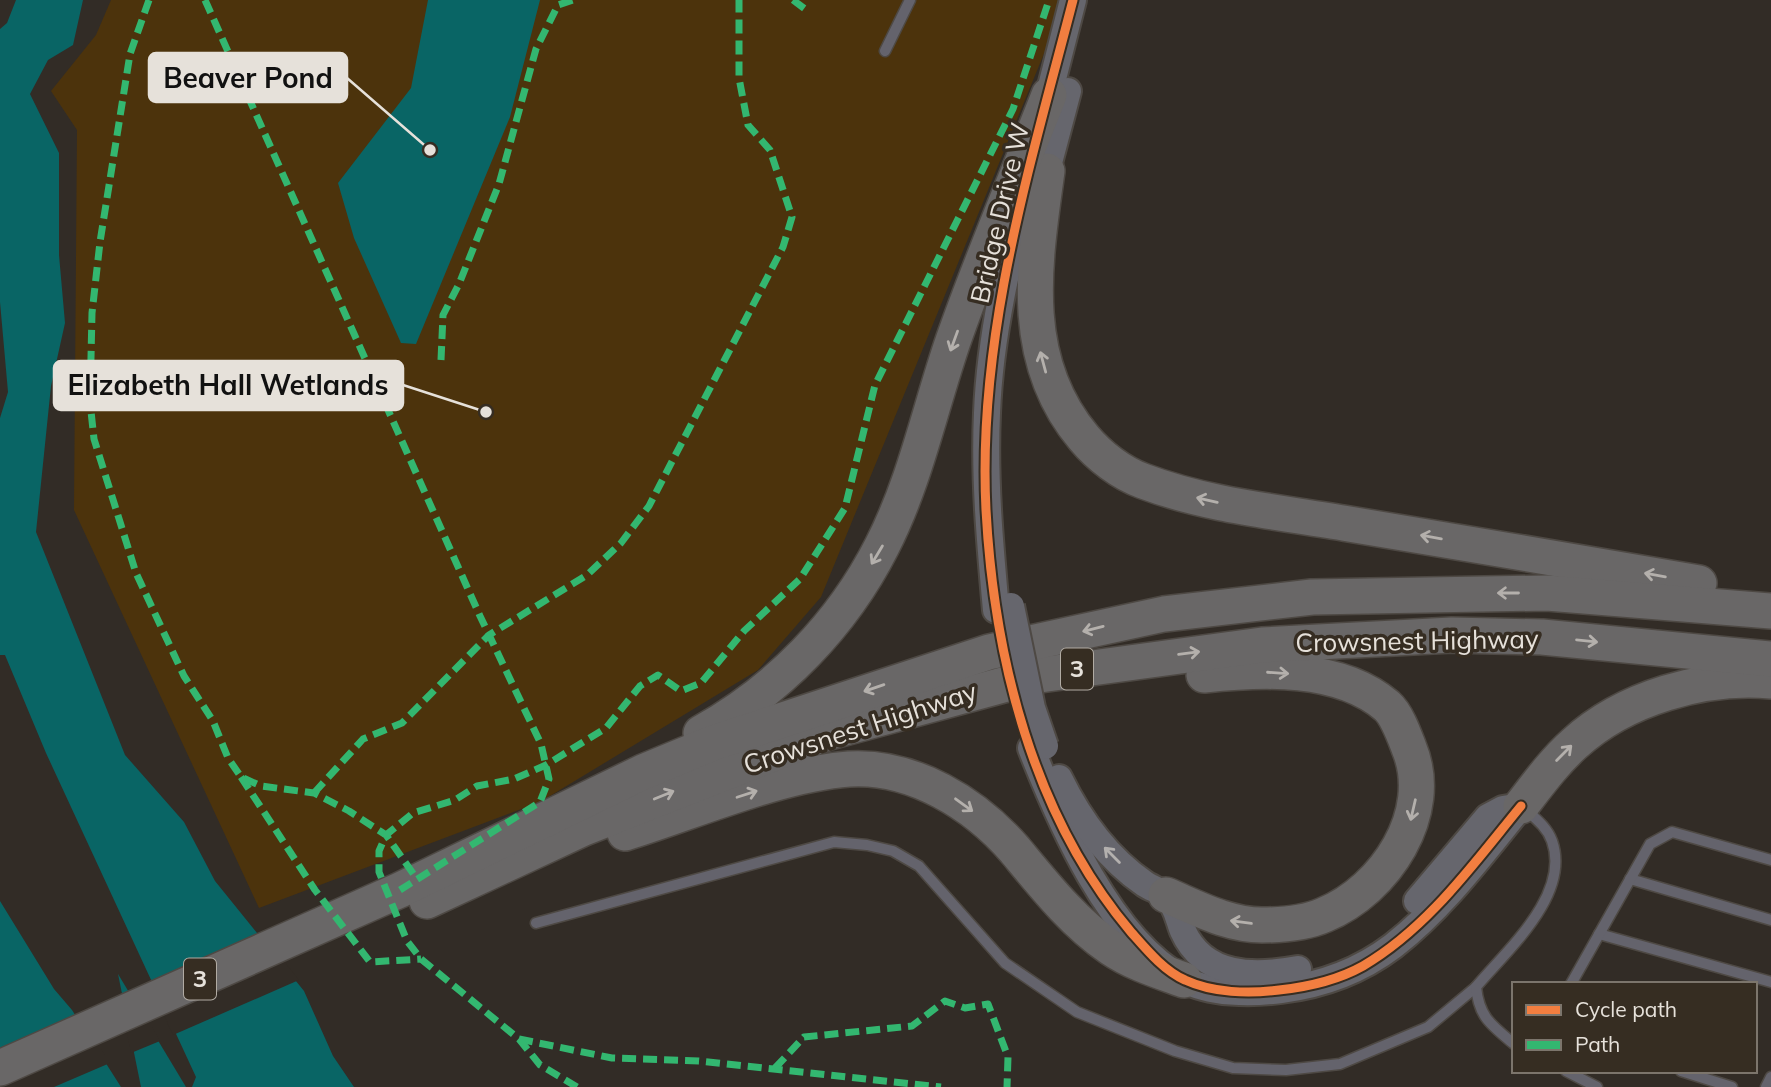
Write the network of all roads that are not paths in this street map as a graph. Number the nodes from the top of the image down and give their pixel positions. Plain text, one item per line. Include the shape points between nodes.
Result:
1 (910, 0) edge
2 (1073, 0) edge
3 (1092, 0) edge
4 (885, 51) dead end
5 (1049, 95) junction
6 (1047, 171) junction
7 (1771, 595) edge
8 (1004, 608) junction
9 (1771, 611) edge
10 (1771, 659) edge
11 (1771, 681) edge
12 (1038, 747) junction
13 (777, 751) junction
14 (1521, 806) junction
15 (1771, 860) edge
16 (1630, 879) junction
17 (472, 882) junction
18 (1166, 895) junction
19 (411, 897) junction
20 (1771, 920) edge
21 (536, 923) dead end
22 (1599, 934) junction
23 (1184, 980) junction
24 (1572, 982) edge
25 (1771, 982) edge
26 (1476, 987) junction
27 (1512, 1042) edge
28 (0, 1068) edge
29 (1570, 1073) edge
30 (1687, 1073) edge
31 (1771, 1077) edge
32 (12, 1087) edge
33 (1597, 1087) edge
34 (1732, 1087) edge
35 (1766, 1087) edge

1 - 4 lane
2 - 5 street, Bridge Drive W
3 - 6 street, Bridge Drive W
5 - 8 street, Bridge Drive W via 1009,257 987,410 986,510
5 -> 19 highway via 954,340 902,497 882,546 835,622 760,695 716,724
7 -> 6 highway via 1230,505 1140,481 1108,462 1083,438 1047,376 1033,306
6 - 8 street, Bridge Drive W via 1015,304 1001,419
8 - 12 street, Bridge Drive W via 1008,674
9 -> 19 highway, Crowsnest Highway / 3 via 1584,595 1447,593 1312,597 1115,623 989,652 713,743 643,772
13 -> 10 highway, Crowsnest Highway / 3 via 826,733 1040,675 1262,645 1452,635 1542,637
14 -> 11 highway via 1575,742 1628,709 1685,688
18 -> 12 street, Bridge Drive W via 1146,885 1093,835
12 - 23 street, Bridge Drive W via 1055,810 1094,882 1143,946
17 -> 13 highway, Crowsnest Highway / 3 via 584,828
13 -> 18 highway via 998,698 1247,670 1328,677 1367,692 1389,707 1414,759 1418,789 1399,851 1351,900 1324,915 1260,925 1226,920
14 - 18 street via 1503,808 1488,817 1438,878 1382,932 1349,953 1315,966 1272,974 1215,966 1190,945
14 - 23 street, Bridge Drive W via 1427,916 1360,968 1300,988 1268,992 1233,992
14 - 26 lane via 1552,840 1553,882 1539,909
15 - 16 lane via 1672,832 1650,844
16 - 20 lane
16 - 22 lane
17 - 19 highway, Crowsnest Highway / 3
17 -> 23 highway via 774,785 850,769 888,772 957,799 1006,840 1055,897 1112,949
19 - 28 highway, 3
19 - 32 highway, Crowsnest Highway
21 - 26 lane via 834,842 893,851 919,866 1005,963 1077,1013 1233,1068 1286,1070 1340,1064 1429,1027
22 - 24 lane
22 - 25 lane
26 - 27 lane via 1478,1008
29 - 33 lane
30 - 34 lane
31 - 35 lane

